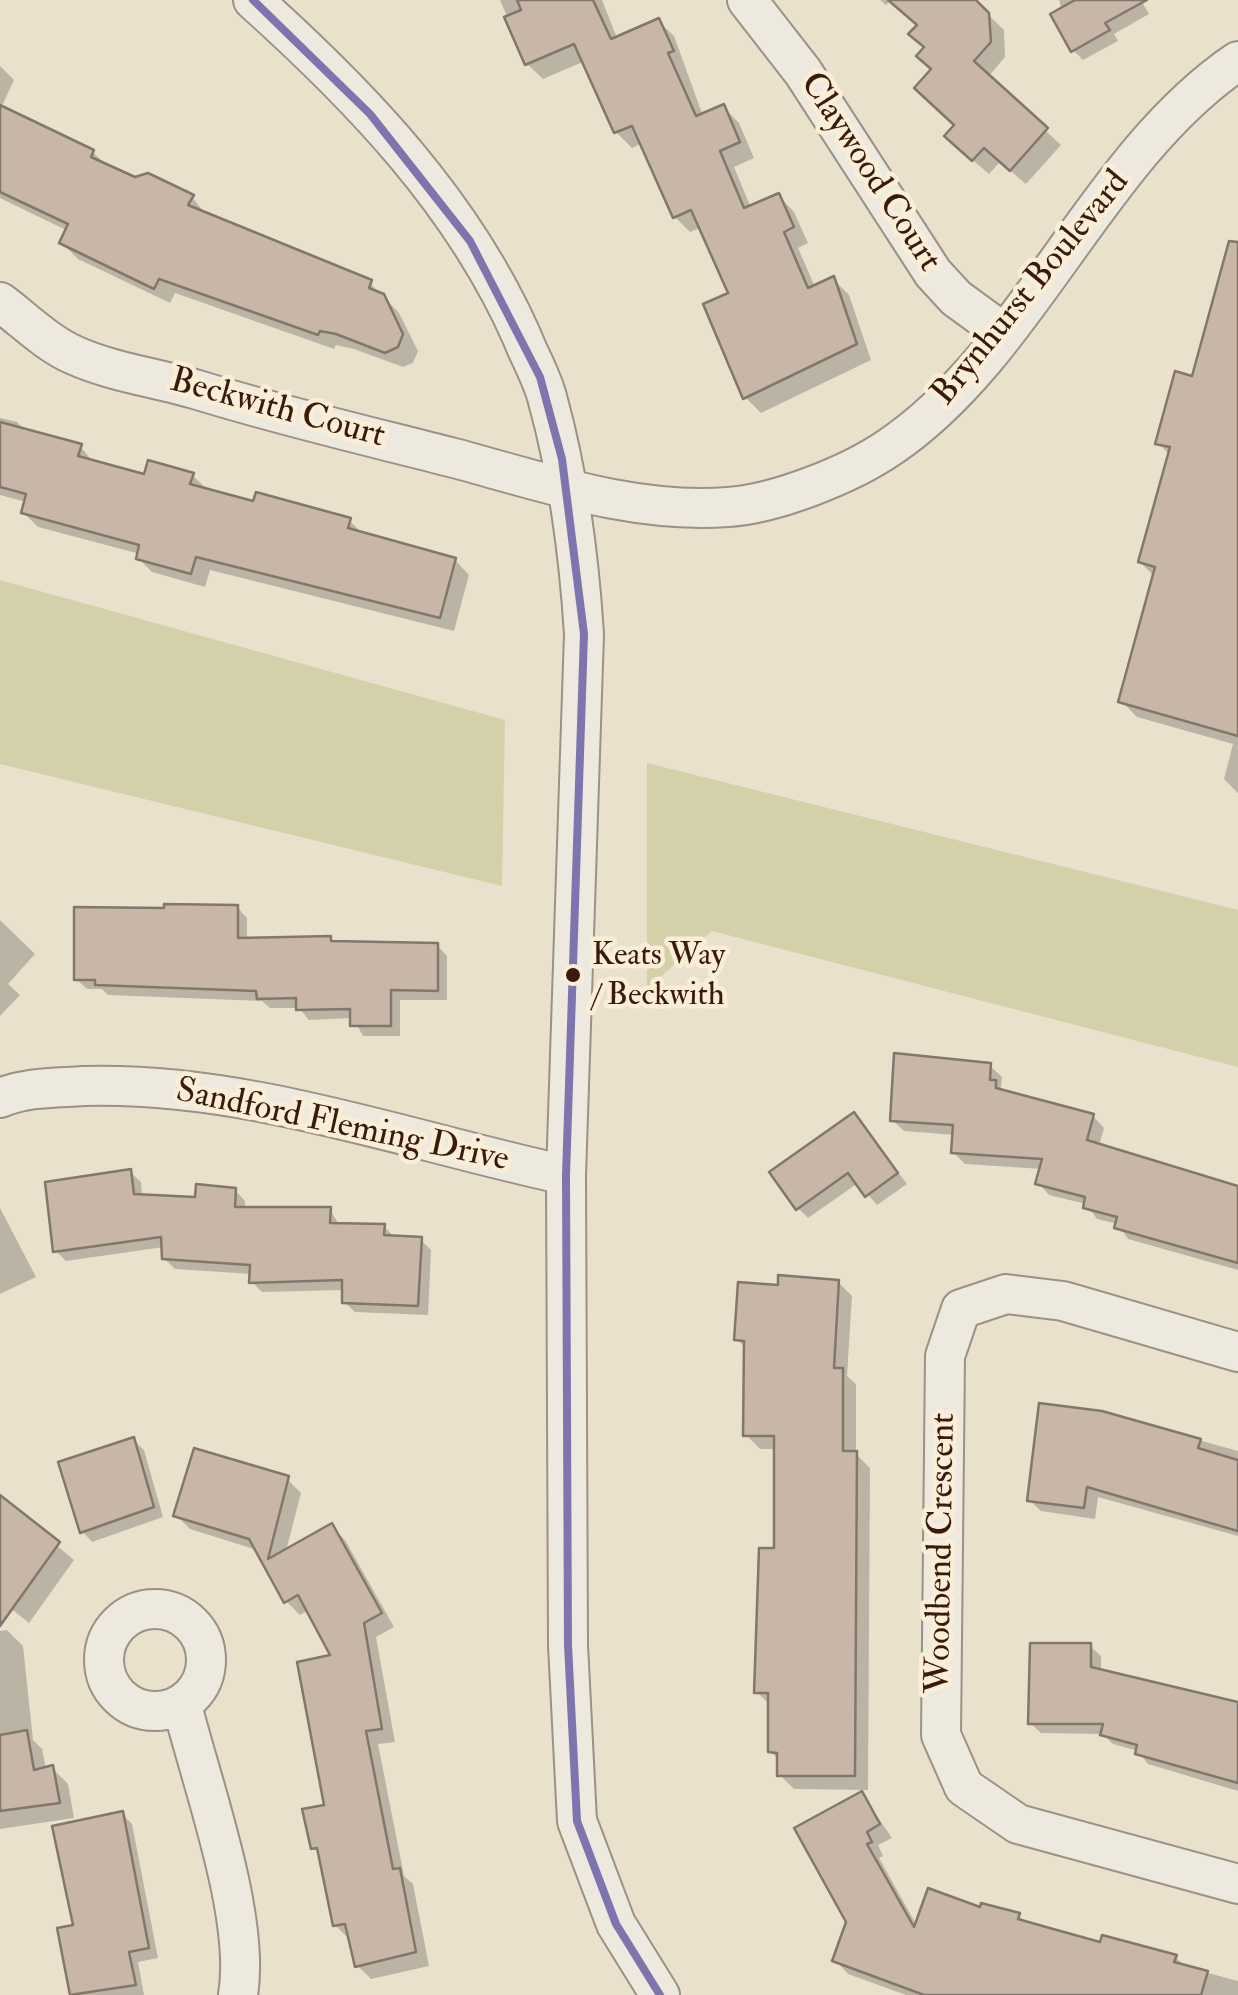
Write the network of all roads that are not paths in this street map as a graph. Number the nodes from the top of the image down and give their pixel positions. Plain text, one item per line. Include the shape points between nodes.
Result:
1 (252, 0) edge
2 (747, 0) edge
3 (1238, 60) edge
4 (0, 302) edge
5 (1004, 333) junction
6 (568, 490) junction
7 (0, 1098) edge
8 (566, 1175) junction
9 (1238, 1352) edge
10 (182, 1705) dead end
11 (1238, 1884) edge
12 (238, 1995) edge
13 (660, 1995) edge

1 - 6 street via 330,69 430,183 498,282 548,397
2 - 5 street, Claywood Court via 804,72 933,274
3 - 5 street, Brynhurst Boulevard via 1210,80 1100,201
4 - 6 street, Beckwith Court via 73,355
5 - 6 street, Brynhurst Boulevard via 948,399 890,448 827,480 732,507 652,507
6 - 8 street via 584,634
7 - 8 street, Sandford Fleming Drive via 23,1088 136,1085 277,1106
8 - 13 street via 568,1645 578,1821 616,1924
9 - 11 street, Woodbend Crescent via 1063,1302 1006,1294 961,1310 946,1356 941,1735 964,1787 1018,1824
10 - 12 street via 228,1885 243,1966

